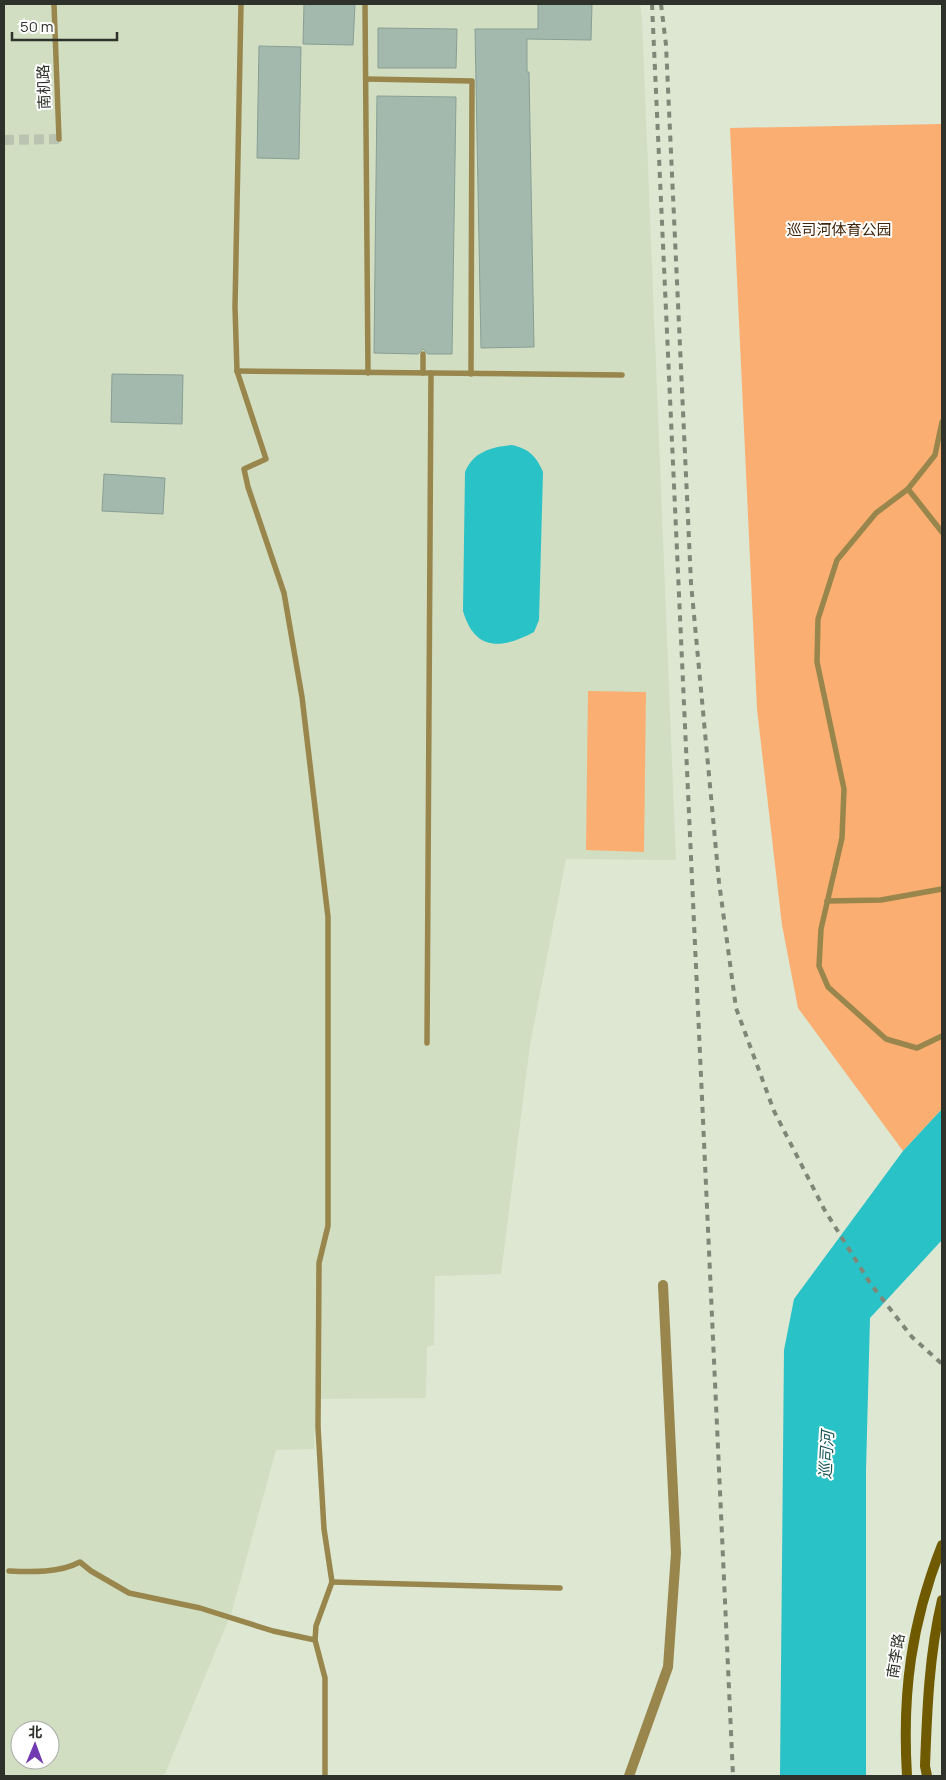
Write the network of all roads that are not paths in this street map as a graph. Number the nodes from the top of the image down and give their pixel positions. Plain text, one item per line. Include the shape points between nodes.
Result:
1 (54, 4) edge
2 (241, 4) edge
3 (365, 4) edge
4 (366, 79) junction
5 (59, 139) dead end
6 (423, 354) dead end
7 (237, 371) junction
8 (368, 373) junction
9 (423, 373) junction
10 (431, 373) junction
11 (471, 374) junction
12 (622, 375) dead end
13 (942, 422) edge
14 (908, 489) junction
15 (942, 532) edge
16 (942, 889) edge
17 (827, 901) junction
18 (942, 1036) edge
19 (427, 1043) dead end
20 (663, 1285) dead end
21 (942, 1545) edge
22 (9, 1571) dead end
23 (332, 1582) junction
24 (560, 1588) dead end
25 (942, 1600) edge
26 (315, 1640) junction
27 (324, 1776) edge
28 (628, 1776) edge
29 (907, 1776) edge
30 (927, 1776) edge

1 - 5 lane, 南机路
2 - 7 lane via 235,307
3 - 4 lane
4 - 8 lane
4 - 11 lane via 472,81
6 - 9 lane
7 - 8 lane
7 - 23 lane via 266,458 244,469 284,593 302,697 328,916 328,1226 320,1263 318,1427 324,1530
8 - 9 lane
9 - 10 lane
10 - 11 lane
10 - 19 lane
11 - 12 lane
13 - 14 lane via 935,455
14 - 15 lane
14 - 17 lane via 876,514 837,560 818,619 817,662 844,789 842,838
16 - 17 lane via 881,900
17 - 18 lane via 821,929 819,966 828,987 886,1038 917,1048
20 - 28 street via 676,1554 668,1667
21 - 29 main road, 南李路 via 925,1589 906,1690
22 - 26 lane via 37,1572 80,1562 129,1593 200,1608 273,1631
23 - 24 lane
23 - 26 lane via 316,1626
25 - 30 main road via 936,1624 928,1702
26 - 27 lane via 325,1678

